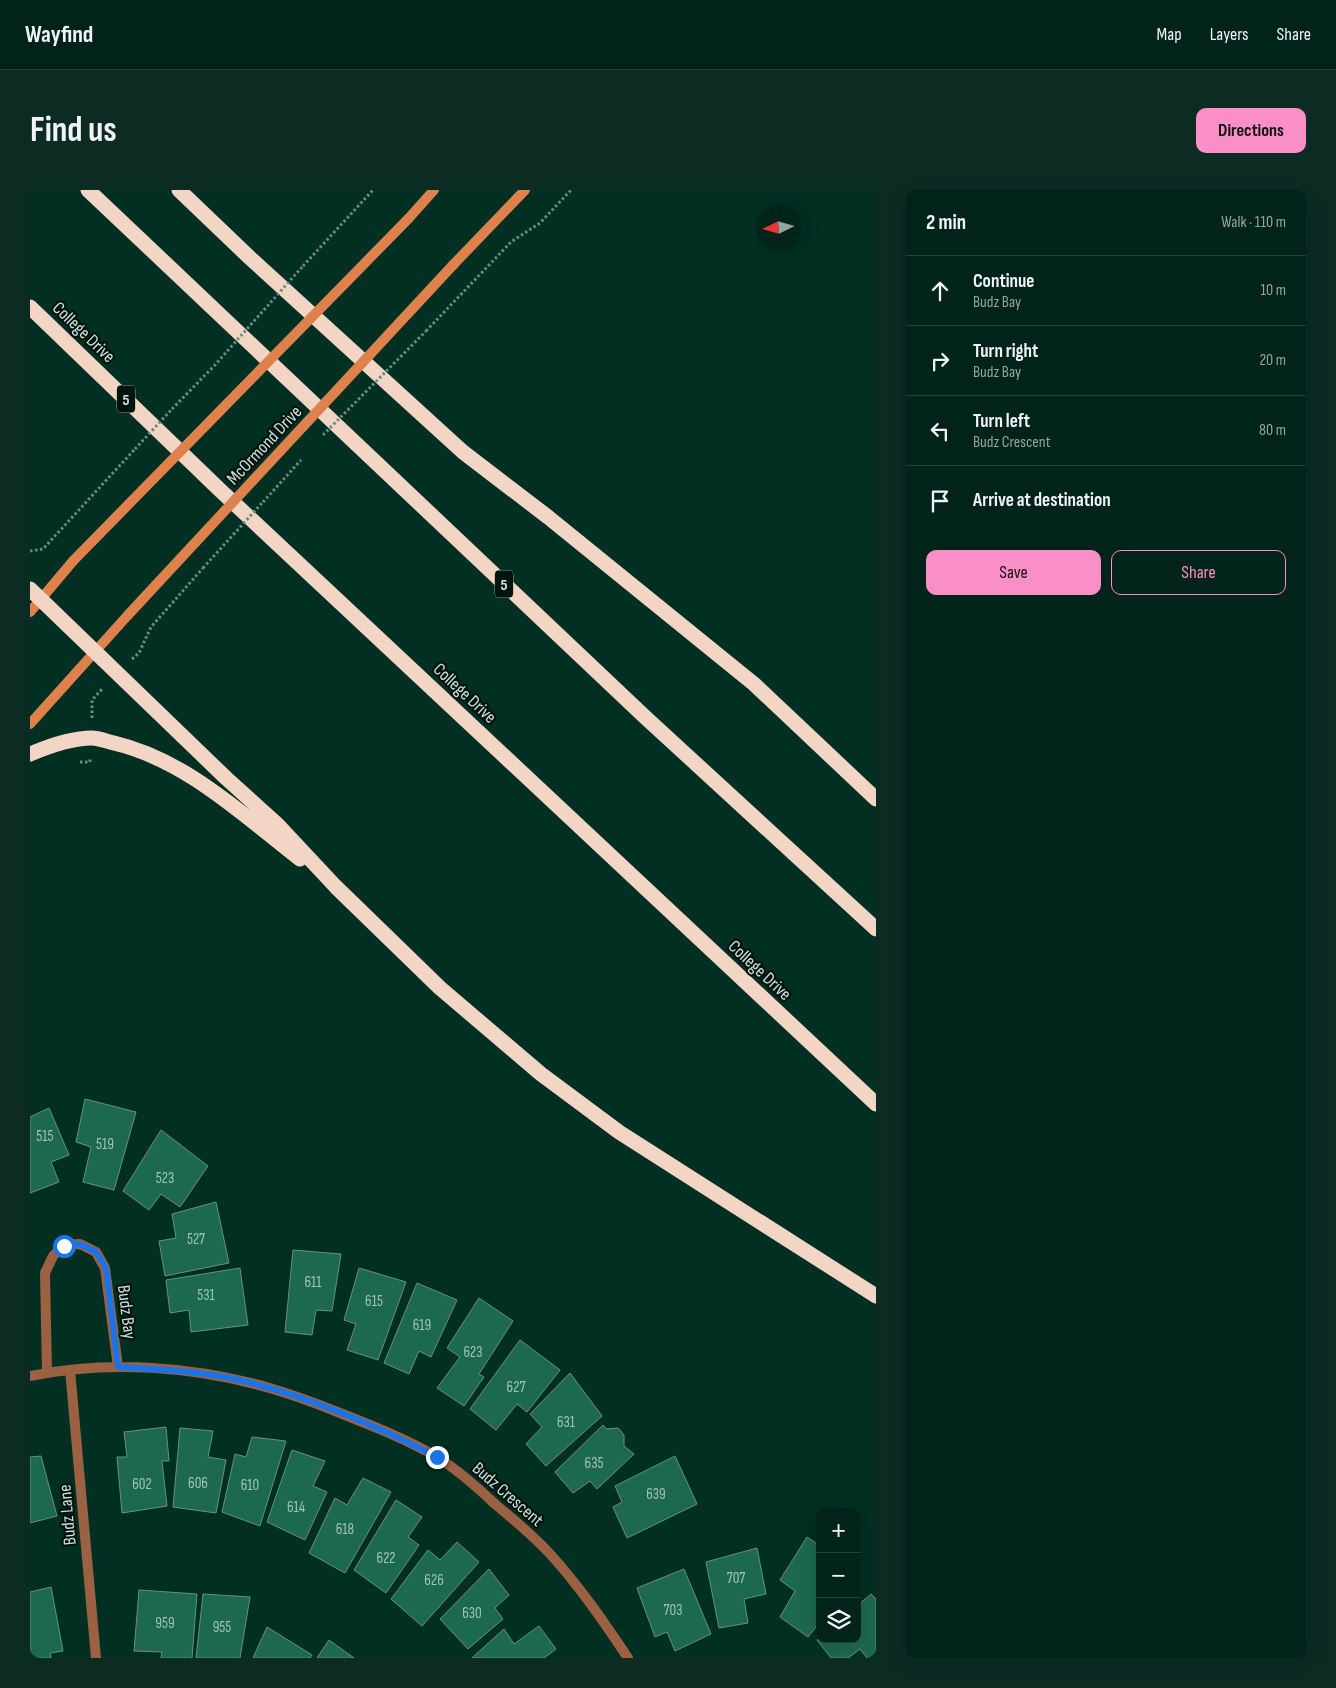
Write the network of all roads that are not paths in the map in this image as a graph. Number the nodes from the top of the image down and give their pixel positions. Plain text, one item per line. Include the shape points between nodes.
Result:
1 (88, 190) edge
2 (179, 190) edge
3 (434, 190) edge
4 (525, 190) edge
5 (30, 307) edge
6 (35, 594) edge
7 (30, 612) edge
8 (95, 651) junction
9 (30, 724) edge
10 (30, 754) edge
11 (876, 799) edge
12 (336, 887) junction
13 (876, 929) edge
14 (876, 1104) edge
15 (876, 1296) edge
16 (118, 1367) junction
17 (70, 1370) junction
18 (47, 1373) junction
19 (30, 1376) edge
20 (96, 1658) edge
21 (628, 1658) edge

1 - 13 highway, 5 via 645,717
2 - 11 highway via 462,452 548,517 754,684
3 - 6 main road, bridge via 72,561
4 - 8 main road, McOrmond Drive, bridge
5 - 14 highway, College Drive / 5 via 221,491
6 - 7 main road
6 - 8 highway
8 - 9 main road, McOrmond Drive
8 - 12 highway via 278,825
10 - 12 highway via 52,744 93,738 157,758 202,784
12 - 15 highway via 440,988 541,1074 619,1132
16 - 17 street, Budz Crescent
16 - 18 street, Budz Bay via 106,1268 96,1252 80,1244 64,1246 53,1256 45,1273
16 - 21 street, Budz Crescent via 188,1371 272,1389 372,1425 437,1457 465,1477 550,1554 601,1617
17 - 18 street, Budz Crescent
17 - 20 street, Budz Lane
18 - 19 street, Budz Crescent

